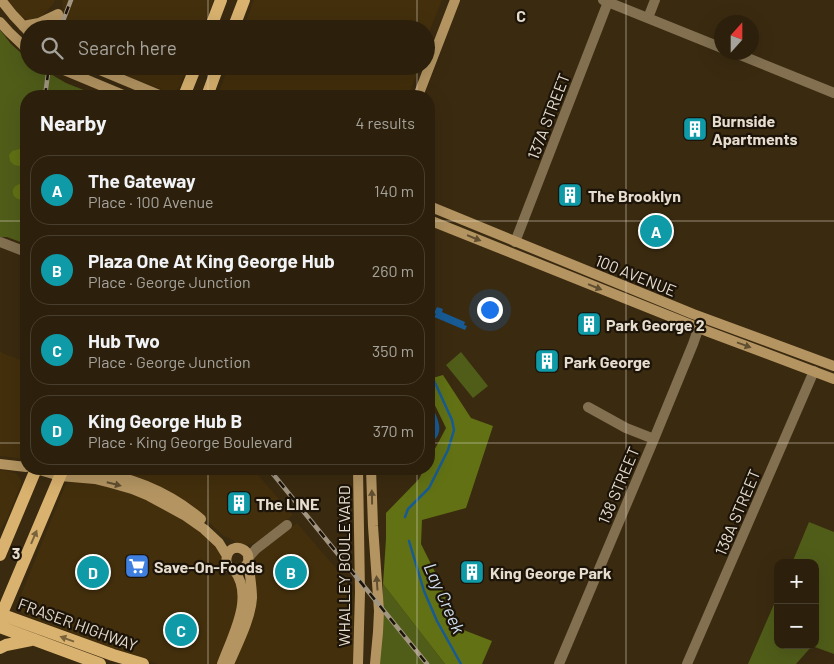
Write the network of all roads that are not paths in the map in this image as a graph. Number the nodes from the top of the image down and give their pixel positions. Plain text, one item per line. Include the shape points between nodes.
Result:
1 (1, 0) edge
2 (221, 0) edge
3 (244, 0) edge
4 (455, 0) edge
5 (655, 0) edge
6 (605, 1) edge
7 (648, 18) junction
8 (45, 20) edge
9 (59, 20) edge
10 (213, 20) edge
11 (236, 20) edge
12 (0, 22) edge
13 (20, 22) edge
14 (20, 43) edge
15 (714, 45) edge
16 (435, 52) edge
17 (753, 60) edge
18 (76, 75) edge
19 (112, 75) edge
20 (192, 75) edge
21 (215, 75) edge
22 (426, 75) edge
23 (112, 90) edge
24 (148, 90) edge
25 (186, 90) edge
26 (209, 90) edge
27 (420, 90) edge
28 (834, 93) edge
29 (435, 209) edge
30 (435, 222) edge
31 (0, 242) edge
32 (515, 242) junction
33 (20, 250) edge
34 (702, 318) junction
35 (699, 328) junction
36 (834, 366) edge
37 (814, 371) junction
38 (834, 379) edge
39 (588, 407) dead end
40 (654, 440) junction
41 (0, 464) edge
42 (20, 466) edge
43 (33, 475) edge
44 (61, 475) edge
45 (76, 475) edge
46 (115, 475) edge
47 (358, 475) edge
48 (371, 475) edge
49 (287, 525) dead end
50 (244, 554) junction
51 (0, 555) edge
52 (227, 556) junction
53 (234, 570) junction
54 (1, 615) edge
55 (0, 627) edge
56 (32, 640) junction
57 (0, 648) edge
58 (100, 664) edge
59 (143, 664) edge
60 (222, 664) edge
61 (229, 664) edge
62 (358, 664) edge
63 (375, 664) edge
64 (559, 664) edge
65 (687, 664) edge

1 - 13 main road
2 - 10 main road
3 - 11 main road
4 - 16 main road
5 - 7 street
6 - 7 street
6 - 32 street, 137A STREET
7 - 15 street
8 - 9 main road via 58,14
12 - 14 main road
17 - 28 street
18 - 23 main road
19 - 24 main road
20 - 25 main road
21 - 26 main road
22 - 27 main road
29 - 32 main road, 100 AVENUE
30 -> 35 main road, 100 AVENUE
31 - 33 street
32 - 34 main road, 100 AVENUE
34 - 35 street, 138 STREET
34 - 36 main road, 100 AVENUE
35 -> 37 main road, 100 AVENUE
35 - 40 street, 138 STREET
37 - 38 main road, 100 AVENUE
37 - 65 street, 138A STREET
39 - 40 street
40 - 64 street, 138 STREET
41 - 42 main road
43 - 51 main road
54 -> 44 main road
45 -> 52 main road via 132,489 184,515 219,543
46 - 50 main road via 178,501
47 - 62 main road, WHALLEY BOULEVARD
63 -> 48 main road, WHALLEY BOULEVARD via 379,612
49 - 50 street via 256,549
50 - 52 main road via 230,551
50 - 53 main road via 242,569
50 - 61 main road via 252,592 251,604
52 - 53 main road via 227,563
53 - 60 main road via 241,584 243,603
59 -> 54 main road, FRASER HIGHWAY
55 - 56 main road, FRASER HIGHWAY
56 - 57 main road
56 - 58 main road, FRASER HIGHWAY

